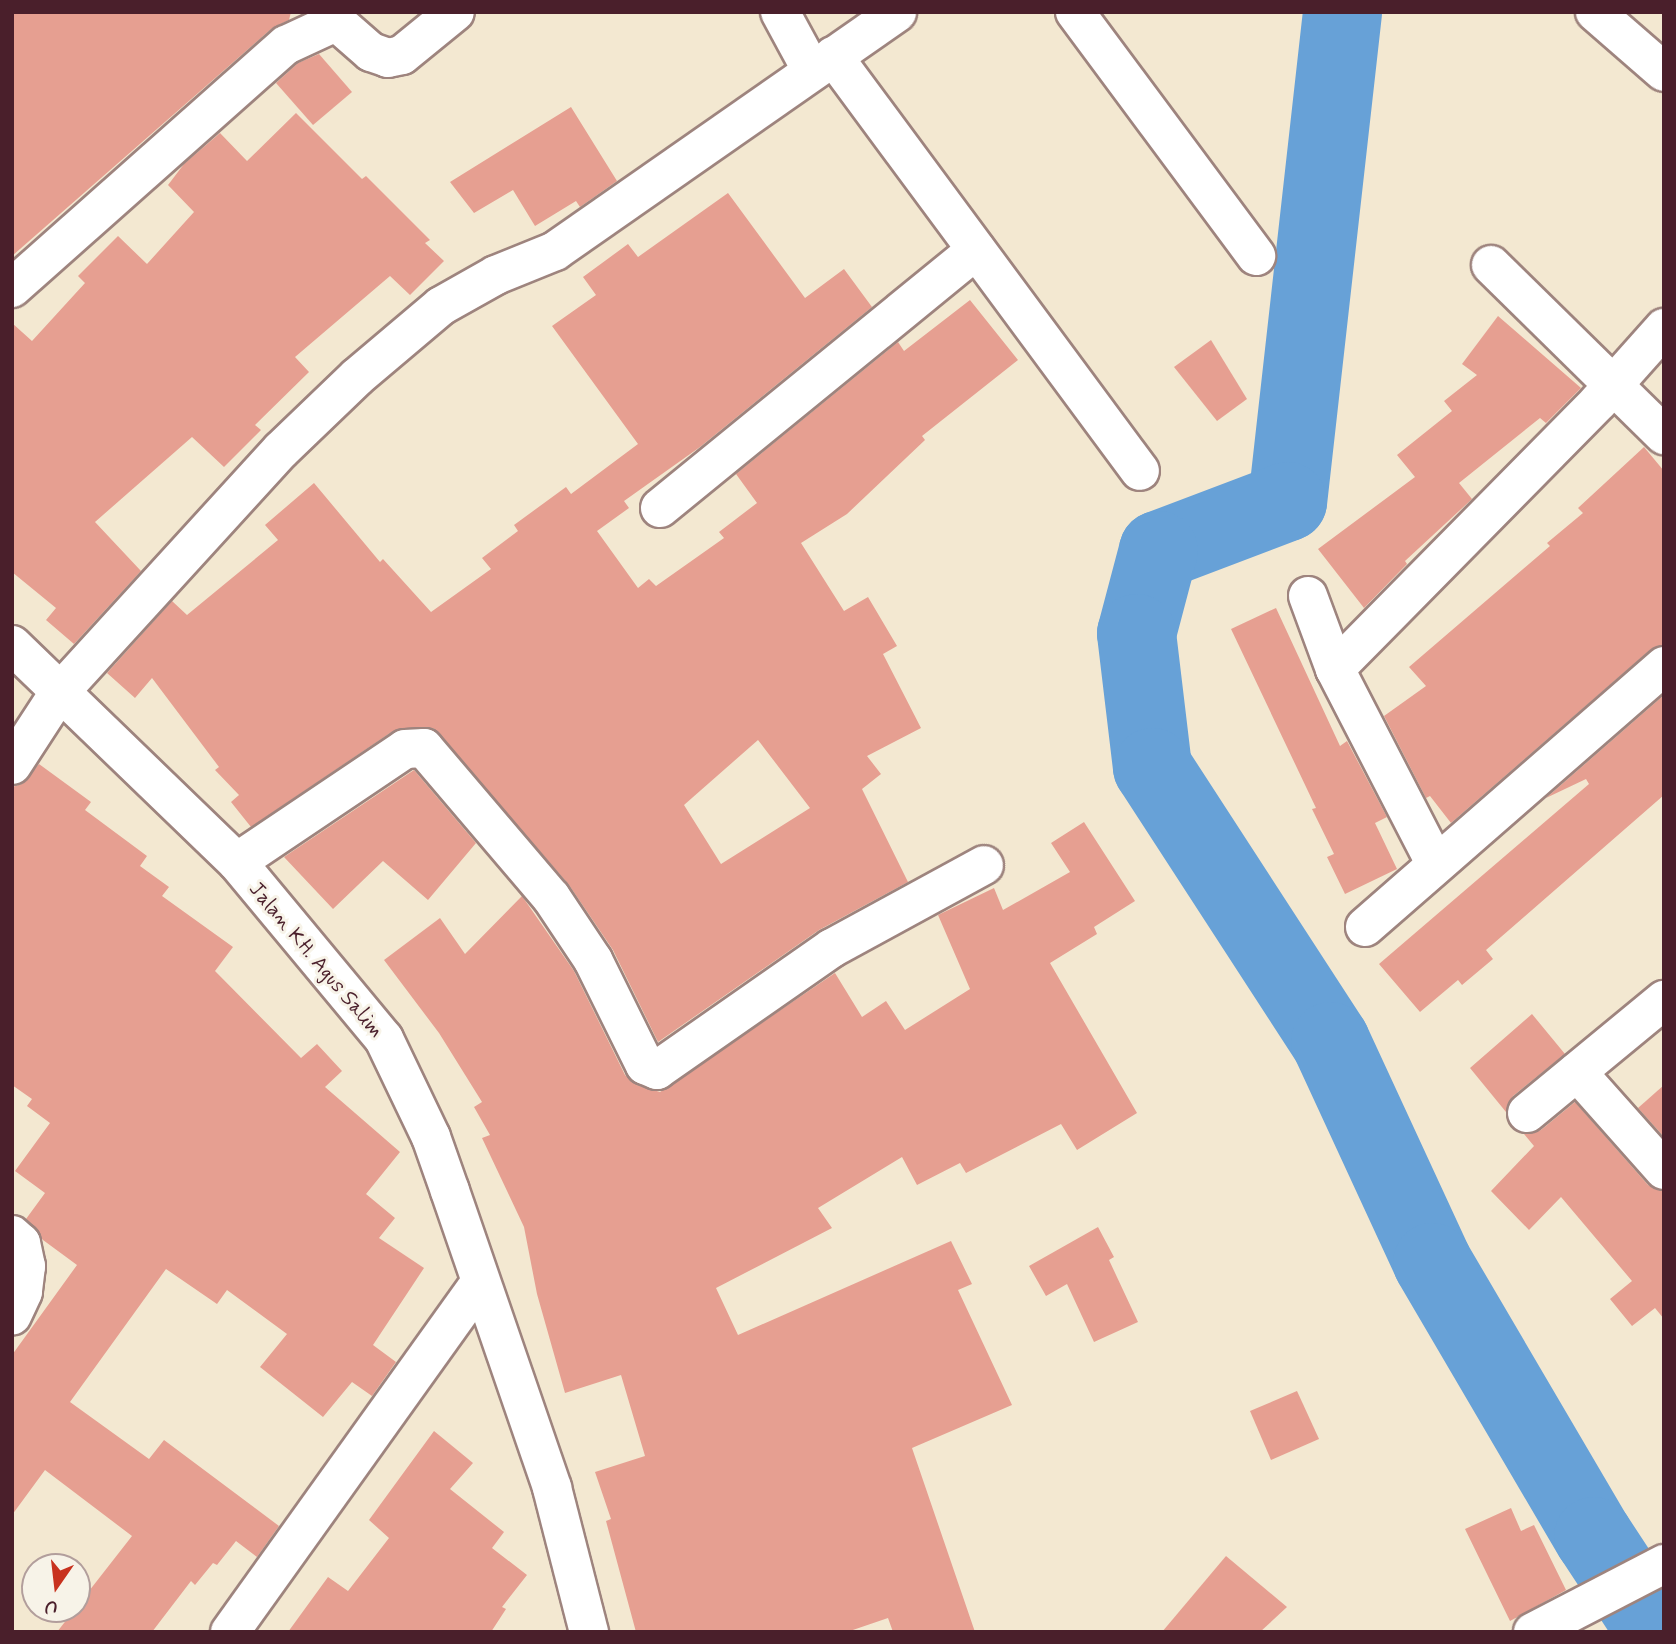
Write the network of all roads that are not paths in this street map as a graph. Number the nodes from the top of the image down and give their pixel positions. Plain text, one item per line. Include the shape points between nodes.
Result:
1 (454, 12) edge
2 (780, 12) edge
3 (897, 12) edge
4 (1074, 12) edge
5 (1595, 12) edge
6 (822, 64) junction
7 (1664, 72) edge
8 (976, 250) junction
9 (1256, 256) dead end
10 (1491, 265) dead end
11 (12, 288) edge
12 (1664, 328) edge
13 (1614, 384) junction
14 (1664, 435) edge
15 (1140, 471) dead end
16 (660, 508) dead end
17 (1308, 596) dead end
18 (12, 645) edge
19 (1664, 666) edge
20 (1335, 669) junction
21 (59, 693) junction
22 (12, 765) edge
23 (237, 862) junction
24 (984, 864) dead end
25 (1436, 865) junction
26 (1365, 927) dead end
27 (1664, 1000) edge
28 (1577, 1072) junction
29 (1527, 1113) dead end
30 (1664, 1170) edge
31 (12, 1235) edge
32 (479, 1284) junction
33 (12, 1316) edge
34 (1664, 1564) edge
35 (230, 1632) edge
36 (589, 1632) edge
37 (1533, 1632) edge

1 - 11 street via 402,55 388,58 371,52 340,25 329,25 286,45
2 - 6 street
3 - 6 street
4 - 9 street
5 - 7 street
6 - 8 street
6 - 21 street via 555,251 496,275 441,306 281,450
8 - 15 street
8 - 16 street
10 - 13 street
12 - 13 street
13 - 14 street
13 - 20 street
17 - 20 street
18 - 21 street, Jalan KH. Agus Salim
19 - 25 street
20 - 25 street
21 - 22 street
21 - 23 street, Jalan KH. Agus Salim
23 - 24 street via 405,749 424,748 551,897 593,960 645,1065 657,1070 832,948
23 - 32 street, Jalan KH. Agus Salim via 384,1039 431,1137
25 - 26 street
27 - 28 street
28 - 29 street
28 - 30 street
31 - 33 street via 21,1243 26,1266 23,1292
32 - 35 street
32 - 36 street, Jalan KH. Agus Salim via 552,1488
34 - 37 street

